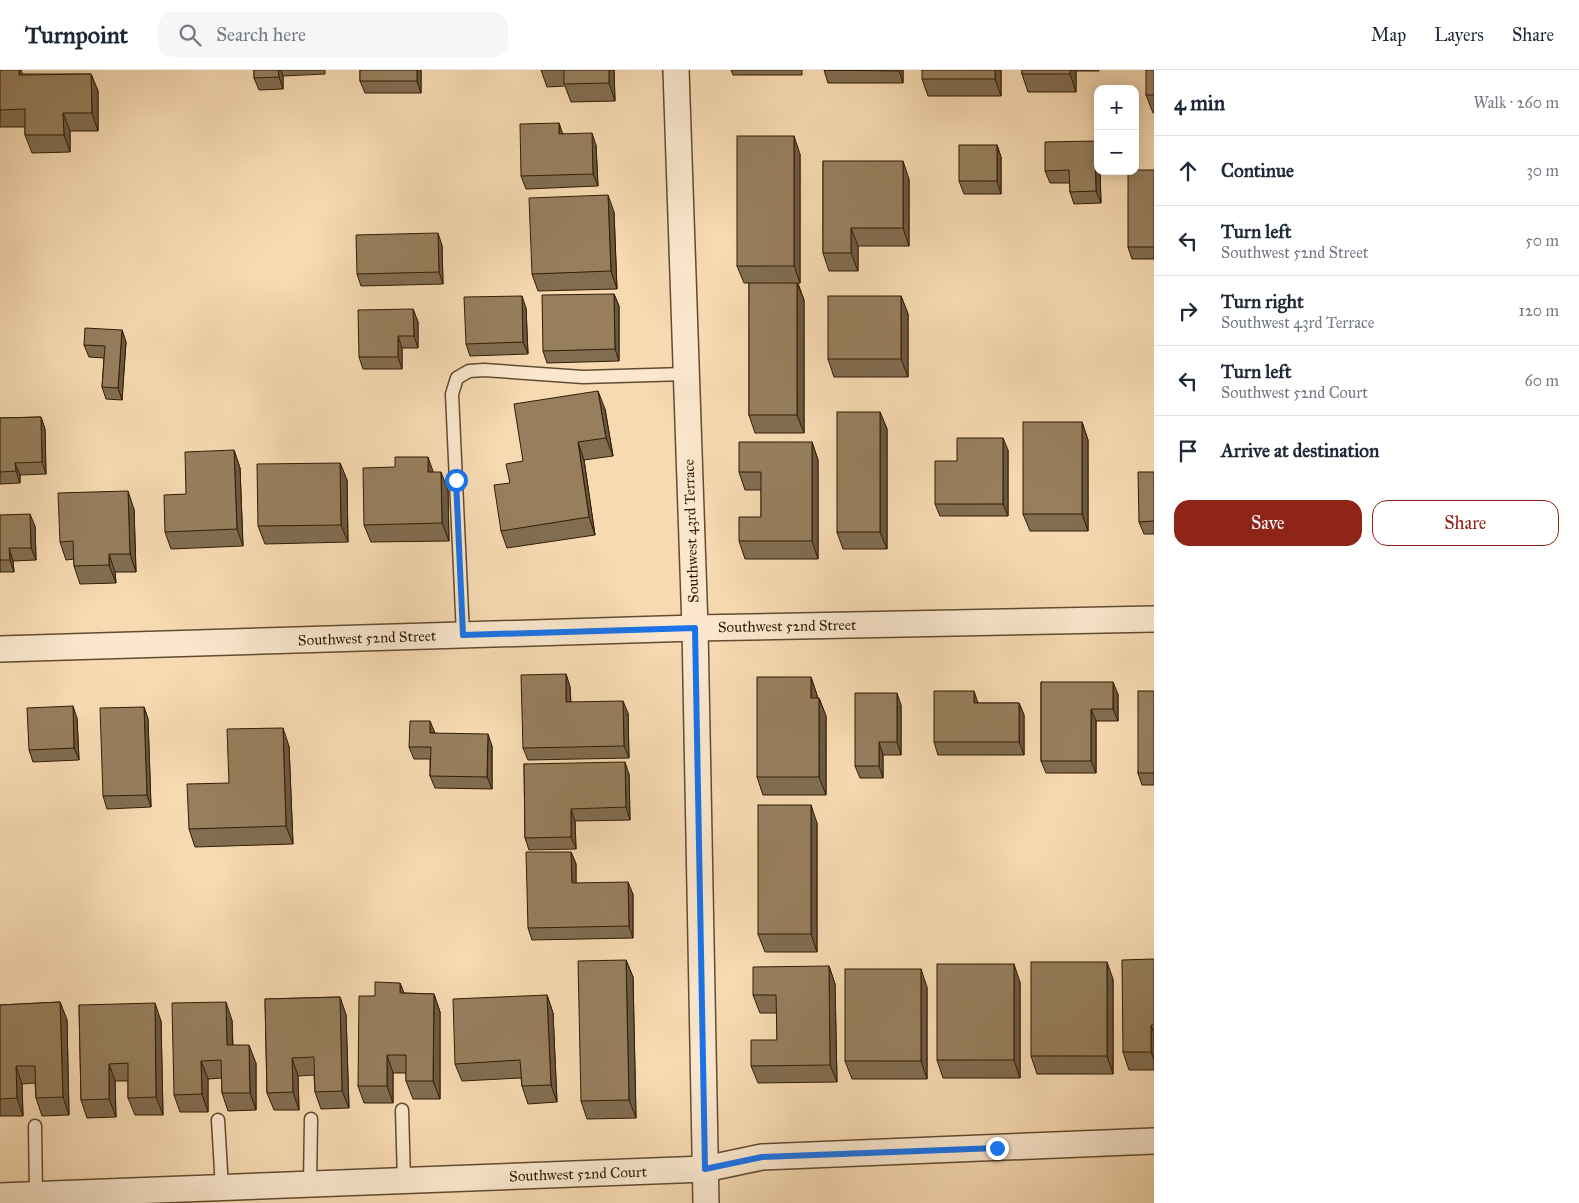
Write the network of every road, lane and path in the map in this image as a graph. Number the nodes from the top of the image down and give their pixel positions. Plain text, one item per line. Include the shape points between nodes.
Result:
1 (676, 70) edge
2 (686, 374) junction
3 (1154, 619) edge
4 (695, 628) junction
5 (463, 635) junction
6 (0, 649) edge
7 (402, 1110) dead end
8 (311, 1119) dead end
9 (218, 1120) dead end
10 (35, 1126) dead end
11 (1154, 1141) edge
12 (705, 1169) junction
13 (404, 1180) junction
14 (310, 1184) junction
15 (222, 1188) junction
16 (36, 1195) junction
17 (0, 1196) edge
18 (706, 1203) edge

1 - 2 street, Southwest 43rd Terrace
2 - 4 street, Southwest 43rd Terrace
2 - 5 lane via 584,376 484,370 457,378 452,394
3 - 4 street, Southwest 52nd Street
4 - 5 street, Southwest 52nd Street
4 - 12 street, Southwest 43rd Terrace
5 - 6 street, Southwest 52nd Street
7 - 13 lane
8 - 14 lane
9 - 15 lane
10 - 16 lane
11 - 12 street, Southwest 52nd Court via 762,1157
12 - 13 street, Southwest 52nd Court
12 - 18 street, Southwest 43rd Terrace
13 - 14 street, Southwest 52nd Court
14 - 15 street, Southwest 52nd Court
15 - 16 street, Southwest 52nd Court
16 - 17 street, Southwest 52nd Court

